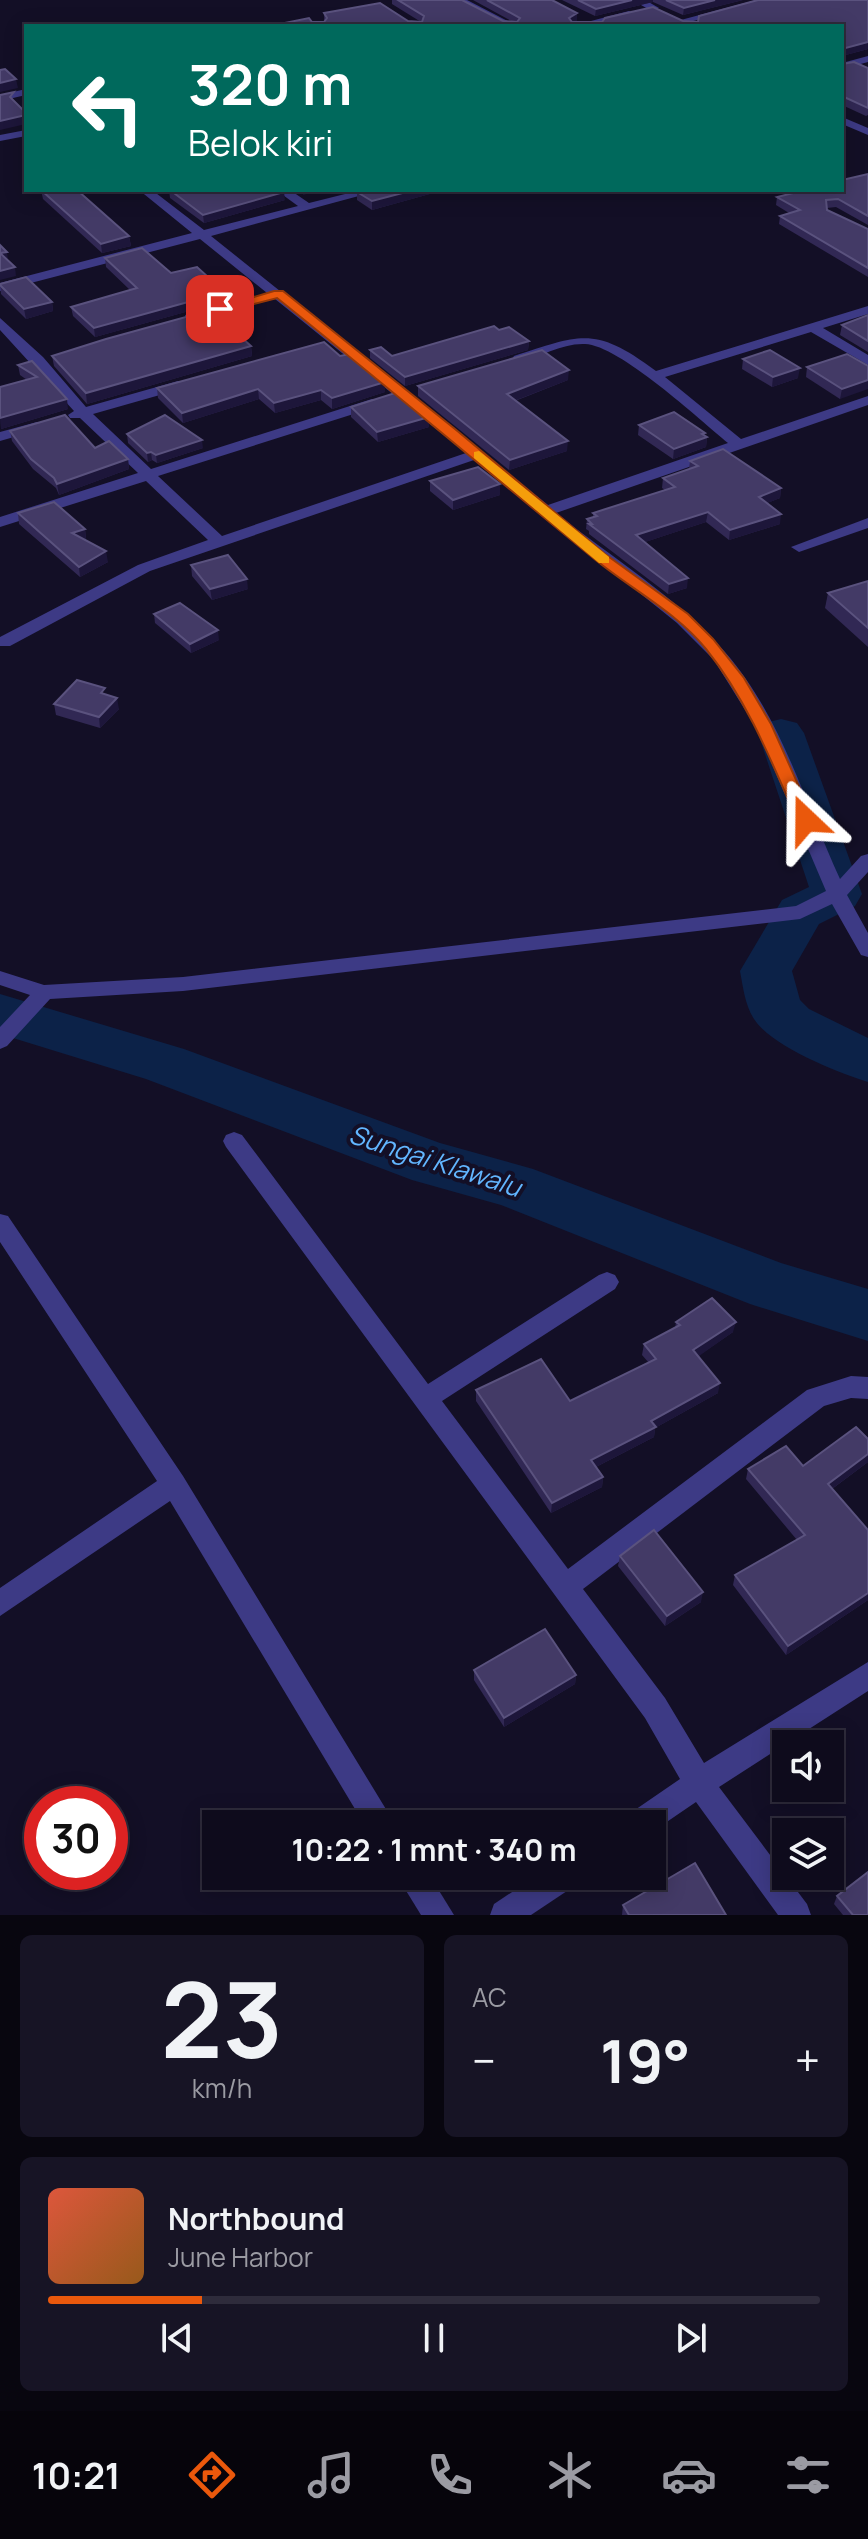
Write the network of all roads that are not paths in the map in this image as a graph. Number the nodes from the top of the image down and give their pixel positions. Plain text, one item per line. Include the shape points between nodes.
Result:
1 (459, 0) edge
2 (637, 0) edge
3 (768, 0) edge
4 (654, 8) junction
5 (570, 11) edge
6 (508, 24) edge
7 (597, 24) edge
8 (687, 24) edge
9 (868, 59) edge
10 (844, 65) edge
11 (24, 94) edge
12 (0, 98) edge
13 (844, 121) edge
14 (868, 132) edge
15 (24, 133) edge
16 (0, 138) edge
17 (148, 192) edge
18 (285, 192) edge
19 (368, 192) edge
20 (308, 208) junction
21 (203, 235) junction
22 (0, 287) edge
23 (279, 294) junction
24 (868, 310) edge
25 (177, 321) edge
26 (0, 322) edge
27 (812, 327) junction
28 (868, 361) edge
29 (506, 363) edge
30 (655, 376) junction
31 (200, 378) edge
32 (409, 392) junction
33 (868, 400) edge
34 (83, 413) junction
35 (0, 437) edge
36 (740, 446) junction
37 (478, 454) junction
38 (146, 474) junction
39 (546, 511) junction
40 (0, 522) edge
41 (868, 523) edge
42 (219, 542) junction
43 (799, 547) dead end
44 (4, 642) dead end
45 (868, 860) edge
46 (837, 894) junction
47 (868, 950) edge
48 (0, 978) edge
49 (44, 992) junction
50 (2, 1038) edge
51 (234, 1141) dead end
52 (0, 1223) edge
53 (607, 1282) dead end
54 (868, 1388) edge
55 (425, 1399) junction
56 (174, 1484) junction
57 (565, 1587) junction
58 (0, 1603) edge
59 (868, 1675) edge
60 (699, 1783) junction
61 (372, 1810) edge
62 (659, 1810) edge
63 (422, 1890) edge
64 (542, 1890) edge
65 (439, 1915) edge
66 (505, 1915) edge
67 (796, 1915) edge

1 - 6 street
2 - 4 street
3 - 8 street
4 - 7 street
4 - 8 street
5 - 7 street
9 - 10 street
11 - 12 street
13 - 14 street
15 - 16 street
17 - 21 street
18 - 20 street
19 - 20 street
20 - 21 street
21 - 22 street
21 - 23 street
23 - 25 street
23 - 32 street via 325,342
24 - 27 street
26 - 34 street via 44,358
27 - 28 street
27 - 30 street
29 - 30 street via 586,340 605,345
30 - 36 street
31 - 34 street
32 - 37 street
32 - 38 street
33 - 36 street
34 - 35 street
34 - 38 street
36 - 39 street
37 - 39 street
37 - 42 street
38 - 40 street
38 - 42 street
39 - 46 street via 682,618 736,678 785,771
41 - 43 street
42 - 44 street via 144,568
45 - 46 street
46 - 47 street
46 - 49 street via 800,912 183,984
48 - 49 street
49 - 50 street
51 - 55 street
52 - 56 street
53 - 55 street
54 - 57 street via 851,1387 816,1398
55 - 57 street
56 - 58 street
56 - 61 street
57 - 60 street via 655,1708
59 - 60 street
60 - 62 street
60 - 67 street
63 - 65 street
64 - 66 street

